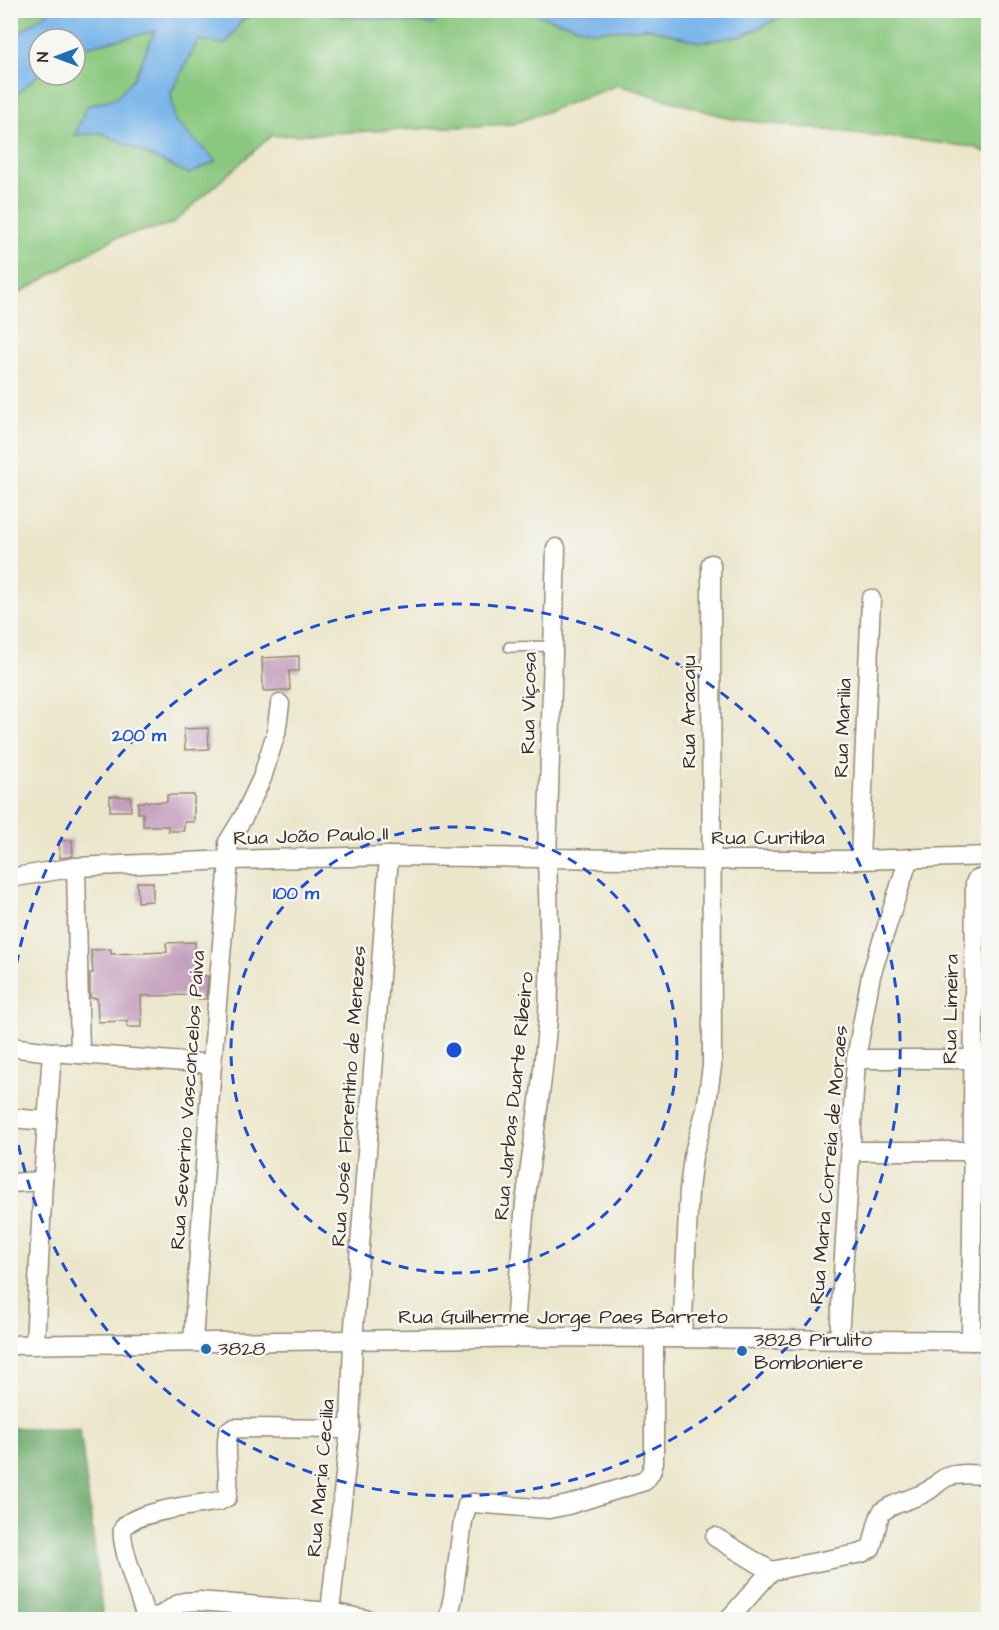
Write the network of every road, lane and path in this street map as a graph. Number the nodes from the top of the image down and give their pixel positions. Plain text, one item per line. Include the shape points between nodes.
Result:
1 (556, 548) dead end
2 (711, 564) dead end
3 (871, 599) dead end
4 (552, 646) junction
5 (509, 647) dead end
6 (280, 704) dead end
7 (389, 856) junction
8 (988, 856) edge
9 (909, 858) junction
10 (547, 859) junction
11 (229, 860) junction
12 (711, 860) junction
13 (860, 860) junction
14 (76, 867) junction
15 (10, 878) edge
16 (988, 878) edge
17 (10, 1047) edge
18 (52, 1052) junction
19 (80, 1053) junction
20 (980, 1058) edge
21 (856, 1059) junction
22 (212, 1064) junction
23 (10, 1118) edge
24 (47, 1121) junction
25 (850, 1151) junction
26 (980, 1151) edge
27 (43, 1181) junction
28 (10, 1183) edge
29 (514, 1338) junction
30 (682, 1338) junction
31 (654, 1339) junction
32 (839, 1339) junction
33 (353, 1340) junction
34 (980, 1341) edge
35 (193, 1342) junction
36 (10, 1345) edge
37 (35, 1345) junction
38 (350, 1429) junction
39 (988, 1475) edge
40 (715, 1537) dead end
41 (771, 1571) junction
42 (329, 1616) edge
43 (370, 1620) edge
44 (448, 1620) edge
45 (728, 1620) edge

1 - 4 street, Rua Viçosa
2 - 12 street, Rua Aracaju
3 - 13 street, Rua Marilia
4 - 5 lane
4 - 10 street, Rua Viçosa
6 - 11 street, Rua Severino Vasconcelos Paiva via 262,778 228,842
7 - 10 street, Rua João Paulo II
7 - 11 street, Rua João Paulo II
7 - 33 street, Rua José Florentino de Menezes
8 - 9 street, Rua Curitiba
9 - 13 street, Rua Curitiba
9 - 21 street, Rua Maria Correia de Moraes via 871,975
10 - 12 street, Rua Curitiba
10 - 29 street, Rua Jarbas Duarte Ribeiro via 548,1018 525,1203
11 - 14 street, Rua João Paulo II
11 - 22 street, Rua Severino Vasconcelos Paiva
12 - 13 street, Rua Curitiba
12 - 30 street, Rua Aracaju via 712,1066 689,1190
14 - 15 street, Rua João Paulo II
14 - 19 street
16 - 20 street, Rua Limeira via 977,879 975,883
17 - 18 street
18 - 19 street
18 - 24 street
19 - 22 street
20 - 21 street
20 - 26 street, Rua Limeira
21 - 25 street, Rua Maria Correia de Moraes
22 - 35 street, Rua Severino Vasconcelos Paiva
23 - 24 street
24 - 27 street
25 - 26 street
25 - 32 street, Rua Maria Correia de Moraes
26 - 34 street, Rua Limeira
27 - 28 street
27 - 37 street
29 - 31 street, Rua Guilherme Jorge Paes Barreto
29 - 33 street, Rua Guilherme Jorge Paes Barreto
30 - 31 street, Rua Guilherme Jorge Paes Barreto
30 - 32 street, Rua Guilherme Jorge Paes Barreto
31 - 44 street via 654,1462 645,1481 549,1509 467,1505
32 - 34 street, Rua Guilherme Jorge Paes Barreto
33 - 35 street, Rua Guilherme Jorge Paes Barreto
33 - 38 street, Rua Maria Cecilia
35 - 37 street, Rua Guilherme Jorge Paes Barreto
36 - 37 street, Rua Guilherme Jorge Paes Barreto
38 - 42 street, Rua Maria Cecilia
38 - 42 street via 234,1428 228,1432 226,1443 227,1497 128,1522 122,1533 144,1611 153,1617 184,1602 200,1601
39 - 41 street via 948,1476 923,1494 884,1509 871,1548 862,1552
40 - 41 street
41 - 45 street
42 - 43 street

